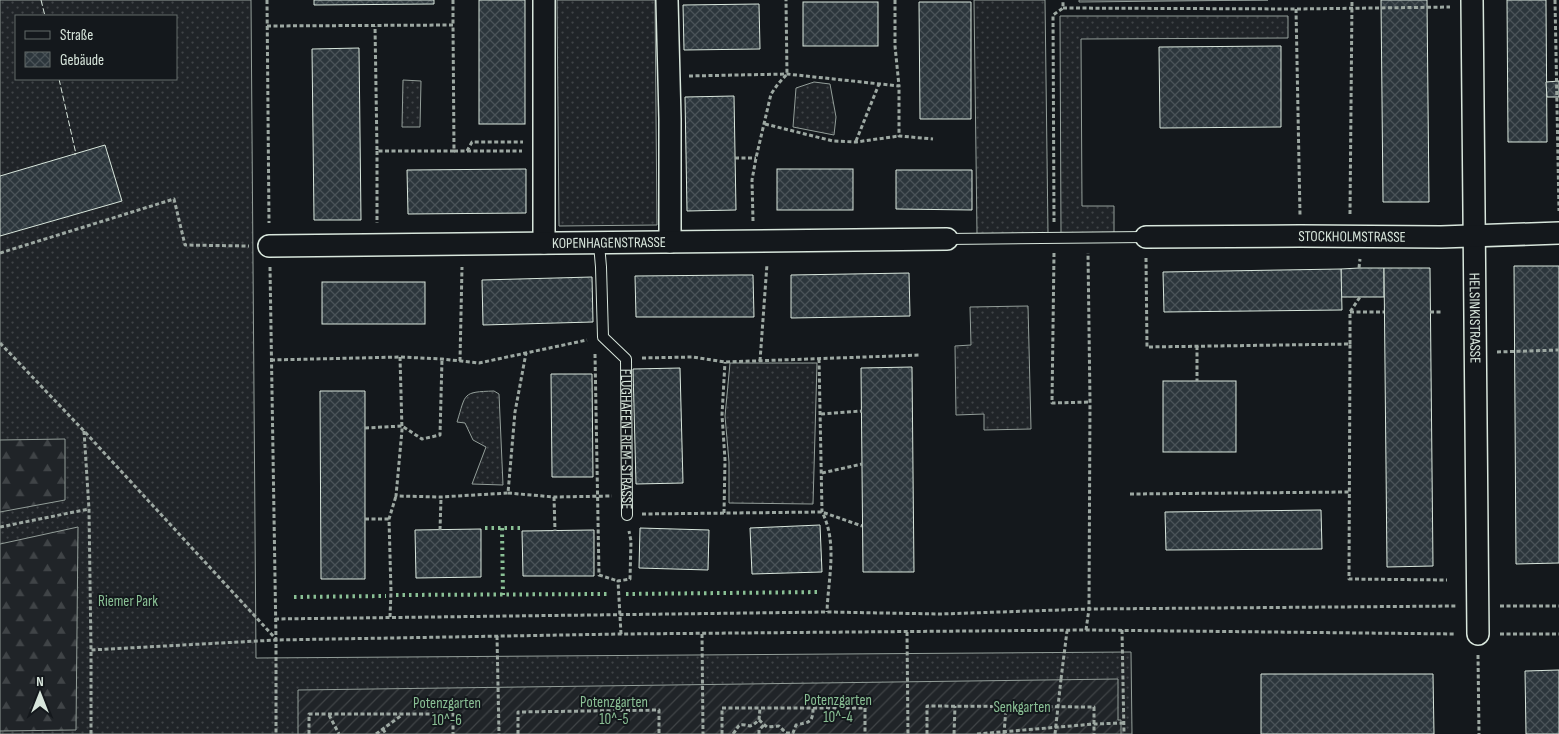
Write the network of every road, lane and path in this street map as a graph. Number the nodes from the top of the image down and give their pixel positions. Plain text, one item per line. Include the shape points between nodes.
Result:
1 (267, 0) edge
2 (453, 0) edge
3 (544, 0) edge
4 (667, 0) edge
5 (786, 0) edge
6 (895, 0) edge
7 (1063, 0) edge
8 (1352, 0) edge
9 (1555, 0) edge
10 (1472, 3) edge
11 (1063, 8) junction
12 (1352, 8) junction
13 (1296, 9) junction
14 (267, 26) junction
15 (375, 26) junction
16 (453, 26) junction
17 (787, 74) junction
18 (688, 76) dead end
19 (879, 84) junction
20 (899, 86) junction
21 (765, 124) junction
22 (900, 136) junction
23 (933, 139) dead end
24 (1558, 140) edge
25 (544, 142) junction
26 (856, 142) junction
27 (377, 151) junction
28 (454, 151) junction
29 (467, 151) junction
30 (518, 151) dead end
31 (735, 158) dead end
32 (756, 158) junction
33 (377, 210) dead end
34 (1559, 211) edge
35 (1559, 233) edge
36 (1474, 235) junction
37 (1300, 236) junction
38 (1146, 237) joint
39 (1350, 237) junction
40 (1054, 238) junction
41 (1088, 238) junction
42 (947, 239) joint
43 (753, 241) junction
44 (670, 242) junction
45 (544, 243) junction
46 (462, 244) junction
47 (599, 244) junction
48 (270, 246) junction
49 (0, 253) edge
50 (767, 264) dead end
51 (1146, 264) dead end
52 (1054, 265) dead end
53 (1360, 297) dead end
54 (1350, 312) junction
55 (1384, 312) dead end
56 (1430, 312) dead end
57 (1443, 312) dead end
58 (599, 337) junction
59 (0, 343) edge
60 (1350, 344) junction
61 (1196, 346) junction
62 (1559, 350) edge
63 (526, 353) junction
64 (1476, 353) junction
65 (921, 355) dead end
66 (400, 357) junction
67 (626, 358) junction
68 (442, 359) junction
69 (819, 359) junction
70 (271, 360) junction
71 (460, 361) junction
72 (760, 361) junction
73 (725, 362) junction
74 (1197, 381) dead end
75 (1090, 402) junction
76 (862, 411) dead end
77 (821, 414) junction
78 (402, 426) junction
79 (365, 428) dead end
80 (84, 431) junction
81 (862, 464) dead end
82 (822, 473) junction
83 (1349, 492) junction
84 (508, 493) junction
85 (1130, 494) dead end
86 (396, 496) junction
87 (627, 496) junction
88 (441, 497) junction
89 (554, 497) junction
90 (598, 497) junction
91 (88, 509) junction
92 (822, 512) junction
93 (724, 513) junction
94 (627, 515) junction
95 (365, 519) dead end
96 (389, 519) junction
97 (862, 526) dead end
98 (0, 527) edge
99 (440, 530) dead end
100 (555, 531) dead end
101 (1447, 580) dead end
102 (618, 581) junction
103 (1478, 606) junction
104 (1559, 606) edge
105 (1089, 609) junction
106 (827, 612) junction
107 (619, 615) junction
108 (390, 617) junction
109 (275, 619) junction
110 (1086, 630) junction
111 (1122, 630) junction
112 (1067, 631) junction
113 (907, 632) junction
114 (621, 634) junction
115 (702, 634) junction
116 (1446, 634) dead end
117 (1478, 634) joint
118 (1521, 634) dead end
119 (1559, 634) edge
120 (497, 636) junction
121 (276, 640) junction
122 (91, 650) junction
123 (955, 706) junction
124 (1006, 706) junction
125 (760, 708) junction
126 (813, 708) junction
127 (329, 714) junction
128 (403, 714) junction
129 (759, 720) junction
130 (1124, 723) junction
131 (764, 724) junction
132 (1094, 724) junction
133 (383, 729) junction
134 (1004, 733) edge
135 (93, 734) edge
136 (276, 734) edge
137 (309, 734) edge
138 (339, 734) edge
139 (376, 734) edge
140 (386, 734) edge
141 (453, 734) edge
142 (499, 734) edge
143 (518, 734) edge
144 (659, 734) edge
145 (703, 734) edge
146 (722, 734) edge
147 (733, 734) edge
148 (758, 734) edge
149 (865, 734) edge
150 (908, 734) edge
151 (927, 734) edge
152 (954, 734) edge
153 (977, 734) edge
154 (1055, 734) edge
155 (1094, 734) edge
156 (1124, 734) edge
157 (1479, 734) edge

1 - 14 path
2 - 16 path
3 - 25 street
4 - 44 street
5 - 17 path
6 - 20 path
7 - 11 path
8 - 12 path
9 - 24 path
10 - 12 path
10 - 36 street, HELSINKISTRASSE
11 - 13 path
11 - 40 path via 1053,15
12 - 13 path
12 - 39 path
13 - 37 path
14 - 15 path
14 - 48 path
15 - 16 path
15 - 27 path
16 - 28 path
17 - 18 path
17 - 19 path
17 - 21 path via 771,94
19 - 20 path
19 - 26 path
20 - 22 path
21 - 26 path via 833,141
21 - 32 path
22 - 23 path
22 - 26 path
24 - 34 path
25 - 29 path via 472,142
25 - 45 street
27 - 28 path
27 - 33 path
28 - 29 path
29 - 30 path
31 - 32 path
32 - 43 path via 752,180
35 - 36 street, STOCKHOLMSTRASSE
36 - 39 street, STOCKHOLMSTRASSE
36 - 64 street, HELSINKISTRASSE
37 - 38 street, STOCKHOLMSTRASSE
37 - 39 street, STOCKHOLMSTRASSE
38 - 41 lane
40 - 41 lane
40 - 42 lane
41 - 75 path
42 - 43 street, KOPENHAGENSTRASSE
43 - 44 street, KOPENHAGENSTRASSE
44 - 47 street, KOPENHAGENSTRASSE
45 - 46 street, KOPENHAGENSTRASSE
45 - 47 street, KOPENHAGENSTRASSE
46 - 48 street, KOPENHAGENSTRASSE
46 - 71 path
47 - 58 lane
48 - 49 path via 185,245 174,199
48 - 70 path
50 - 72 path
51 - 61 path via 1147,347
52 - 75 path via 1052,403
53 - 54 path
54 - 55 path
54 - 60 path
56 - 57 path
58 - 63 path
58 - 67 lane, FLUGHAFEN-RIEM-STRASSE
58 - 90 path
59 - 80 path
60 - 61 path
60 - 83 path
61 - 74 path
62 - 64 path
63 - 71 path via 478,363
63 - 84 path via 515,412
64 - 103 street, HELSINKISTRASSE
65 - 69 path
66 - 68 path
66 - 70 path
66 - 78 path
67 - 73 path via 692,357
67 - 87 lane, FLUGHAFEN-RIEM-STRASSE
68 - 71 path
68 - 78 path via 440,435 422,439
69 - 72 path
69 - 77 path
70 - 109 path
72 - 73 path
73 - 93 path via 722,415
75 - 105 path
76 - 77 path
77 - 82 path
78 - 79 path
78 - 86 path
80 - 91 path
80 - 121 path
81 - 82 path
82 - 92 path
83 - 85 path
83 - 101 path via 1349,579
84 - 88 path
84 - 89 path
86 - 88 path
86 - 96 path
87 - 90 path
87 - 94 lane, FLUGHAFEN-RIEM-STRASSE
88 - 99 path
89 - 90 path
89 - 100 path
90 - 102 path via 599,575
91 - 98 path
91 - 122 path
92 - 93 path
92 - 97 path
92 - 106 path via 828,522 831,557
93 - 94 path
94 - 102 path, FLUGHAFEN-RIEM-STRASSE via 631,541 630,579
95 - 96 path
96 - 108 path
102 - 107 path
103 - 104 path
103 - 105 path
103 - 117 street, HELSINKISTRASSE
105 - 106 path via 940,614
105 - 110 path
106 - 107 path
107 - 108 path
107 - 114 path
108 - 109 path
109 - 121 path
110 - 111 path
110 - 112 path
111 - 116 path
111 - 130 path
112 - 113 path
112 - 154 path, bridge
113 - 115 path
113 - 150 path
114 - 115 path
114 - 120 path
115 - 145 path
117 - 157 path
118 - 119 path
120 - 121 path
120 - 142 path
121 - 122 path
121 - 136 path
122 - 135 path
123 - 124 path
123 - 151 path via 927,706
123 - 152 path
124 - 132 path via 1094,706
124 - 134 path
125 - 126 path
125 - 129 path
125 - 146 path via 722,708
126 - 131 path via 810,721 796,725 793,733 786,733 779,726
126 - 149 path via 865,708
127 - 128 path
127 - 137 path via 309,714
127 - 138 path
128 - 133 path
128 - 141 path via 453,714
129 - 131 path
129 - 147 path via 750,726 739,725
130 - 132 path
130 - 156 path
131 - 148 path
132 - 134 path
132 - 155 path
133 - 139 path
133 - 140 path
134 - 153 path
143 - 144 path via 518,712 659,710

